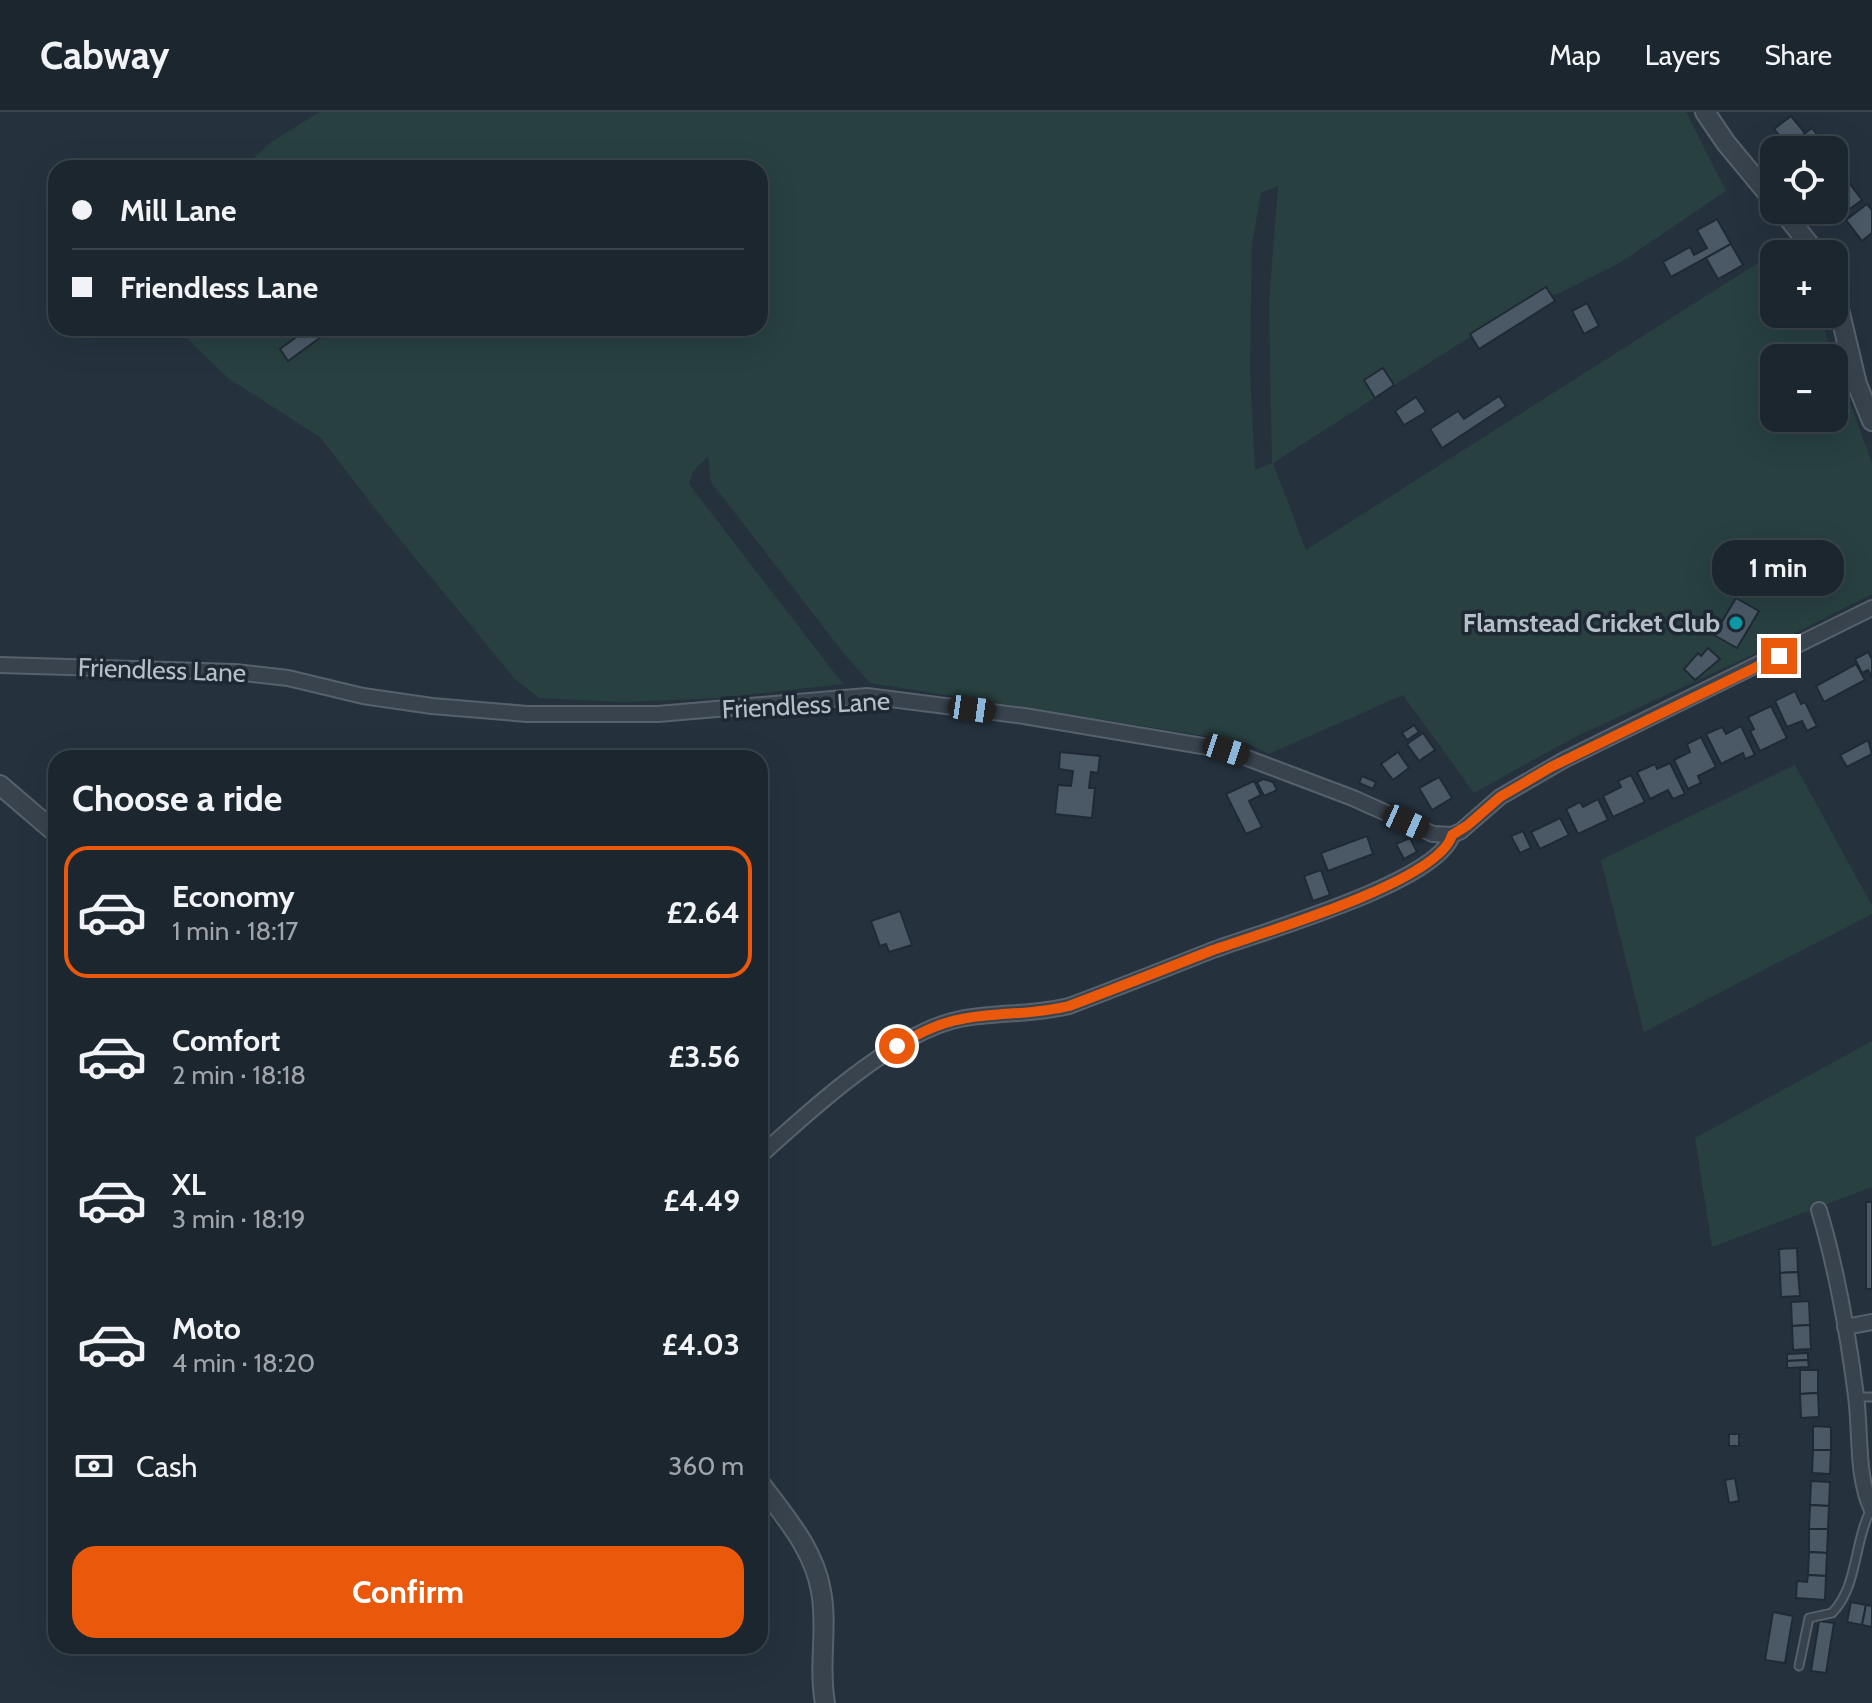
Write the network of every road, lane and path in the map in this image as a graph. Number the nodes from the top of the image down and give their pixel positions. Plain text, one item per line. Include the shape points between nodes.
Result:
1 (1705, 112) edge
2 (1760, 184) edge
3 (1793, 224) edge
4 (1806, 240) edge
5 (1844, 328) edge
6 (1872, 421) edge
7 (1872, 608) edge
8 (0, 665) edge
9 (0, 785) edge
10 (48, 826) edge
11 (1452, 835) junction
12 (768, 1149) edge
13 (1819, 1210) dead end
14 (1872, 1322) edge
15 (1845, 1327) junction
16 (1864, 1397) edge
17 (768, 1494) edge
18 (1872, 1510) edge
19 (1799, 1666) dead end
20 (825, 1703) edge

1 - 2 street
3 - 4 street
5 - 6 street
7 - 11 street via 1564,760 1500,797
8 - 11 street, Friendless Lane via 235,672 432,706 527,714 658,714 893,698 1226,750 1433,834
9 - 10 street
11 - 12 street via 1445,849 1399,880 1069,1006 960,1019 920,1032
13 - 15 street
14 - 15 street
15 - 16 street
16 - 18 street via 1863,1476
17 - 20 street via 799,1536 822,1593
18 - 19 lane via 1862,1526 1838,1607 1809,1618

